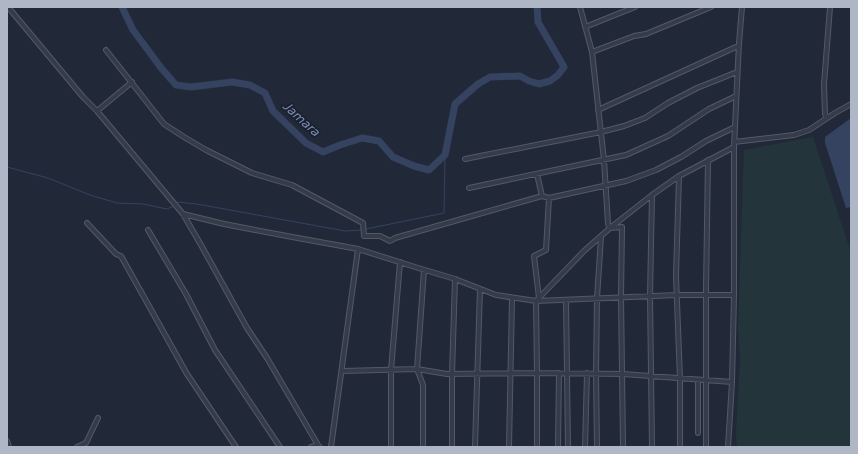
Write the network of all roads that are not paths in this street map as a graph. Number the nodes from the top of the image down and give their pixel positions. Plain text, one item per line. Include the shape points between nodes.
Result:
1 (8, 7) edge
2 (580, 7) edge
3 (635, 7) edge
4 (711, 7) edge
5 (742, 7) edge
6 (830, 7) edge
7 (585, 27) junction
8 (738, 46) junction
9 (106, 50) dead end
10 (592, 52) junction
11 (737, 72) junction
12 (132, 82) junction
13 (736, 96) junction
14 (851, 104) edge
15 (598, 110) junction
16 (97, 111) junction
17 (827, 118) junction
18 (735, 127) junction
19 (601, 132) junction
20 (734, 144) junction
21 (465, 159) dead end
22 (604, 160) junction
23 (708, 160) junction
24 (537, 174) junction
25 (679, 176) junction
26 (604, 185) junction
27 (469, 188) dead end
28 (652, 195) junction
29 (542, 196) junction
30 (549, 198) junction
31 (183, 214) junction
32 (87, 224) dead end
33 (610, 228) junction
34 (148, 230) dead end
35 (601, 237) junction
36 (358, 249) junction
37 (400, 262) junction
38 (424, 270) junction
39 (455, 278) junction
40 (480, 289) junction
41 (706, 294) junction
42 (734, 294) junction
43 (677, 295) junction
44 (650, 296) junction
45 (621, 297) junction
46 (512, 298) junction
47 (597, 298) junction
48 (537, 299) junction
49 (566, 300) junction
50 (417, 369) junction
51 (391, 370) junction
52 (342, 371) junction
53 (477, 373) junction
54 (510, 373) junction
55 (537, 373) junction
56 (559, 373) junction
57 (567, 373) junction
58 (452, 374) junction
59 (587, 374) junction
60 (596, 374) junction
61 (623, 374) junction
62 (651, 375) junction
63 (680, 379) junction
64 (698, 380) junction
65 (706, 380) junction
66 (732, 382) junction
67 (98, 418) dead end
68 (698, 433) dead end
69 (7, 441) edge
70 (319, 446) edge
71 (9, 447) edge
72 (77, 447) edge
73 (236, 447) edge
74 (280, 447) edge
75 (311, 447) edge
76 (331, 447) edge
77 (391, 447) edge
78 (423, 447) edge
79 (452, 447) edge
80 (475, 447) edge
81 (509, 447) edge
82 (537, 447) edge
83 (558, 447) edge
84 (568, 447) edge
85 (586, 447) edge
86 (597, 447) edge
87 (623, 447) edge
88 (652, 447) edge
89 (680, 447) edge
90 (706, 447) edge
91 (728, 447) edge

1 - 16 street
2 - 7 street
3 - 7 street
4 - 10 street via 646,34
5 - 8 street
6 - 17 street via 824,84
7 - 10 street
8 - 11 street
8 - 15 street
9 - 12 street
10 - 15 street
11 - 13 street
11 - 19 street via 697,88 645,118
12 - 16 street
12 - 29 street via 164,124 184,138 252,172 292,185 335,207 362,223 364,236 380,236 390,241
13 - 18 street
13 - 22 street via 709,109 668,136 626,155
14 - 17 street
15 - 19 street
16 - 31 street
17 - 20 street via 809,130 794,135
18 - 20 street
18 - 26 street via 656,170 626,181
19 - 21 street
19 - 22 street
20 - 23 street
20 - 42 street
22 - 24 street
22 - 26 street
23 - 25 street
23 - 41 street
24 - 27 street
24 - 29 street
25 - 28 street
25 - 43 street
26 - 30 street
26 - 33 street
28 - 33 street
28 - 44 street
29 - 30 street
30 - 48 street via 546,250 534,256
31 - 36 street
31 - 70 street via 247,328
32 - 73 street via 121,256 187,374
33 - 35 street
33 - 45 street via 622,227
34 - 74 street via 215,350
35 - 47 street
35 - 48 street
36 - 37 street
36 - 52 street
37 - 38 street
37 - 51 street
38 - 39 street
38 - 50 street
39 - 40 street
39 - 58 street
40 - 46 street
40 - 53 street
41 - 42 street
41 - 43 street
41 - 65 street
42 - 66 street
43 - 44 street
43 - 63 street
44 - 45 street
44 - 62 street
45 - 47 street
45 - 61 street
46 - 48 street
46 - 54 street
47 - 49 street
47 - 60 street
48 - 49 street
48 - 55 street
49 - 57 street
50 - 51 street
50 - 58 street
50 - 78 street via 423,385
51 - 52 street
51 - 77 street
52 - 76 street
53 - 54 street
53 - 58 street
53 - 80 street
54 - 55 street
54 - 81 street
55 - 56 street
55 - 82 street
56 - 57 street
56 - 83 street
57 - 59 street
57 - 84 street
58 - 79 street
59 - 60 street
59 - 85 street
60 - 61 street
60 - 86 street
61 - 62 street
61 - 87 street
62 - 63 street
62 - 88 street
63 - 64 street
63 - 89 street
64 - 65 street
64 - 68 street
65 - 66 street
65 - 90 street
66 - 91 street
67 - 72 street via 86,443
69 - 71 street
70 - 75 street

